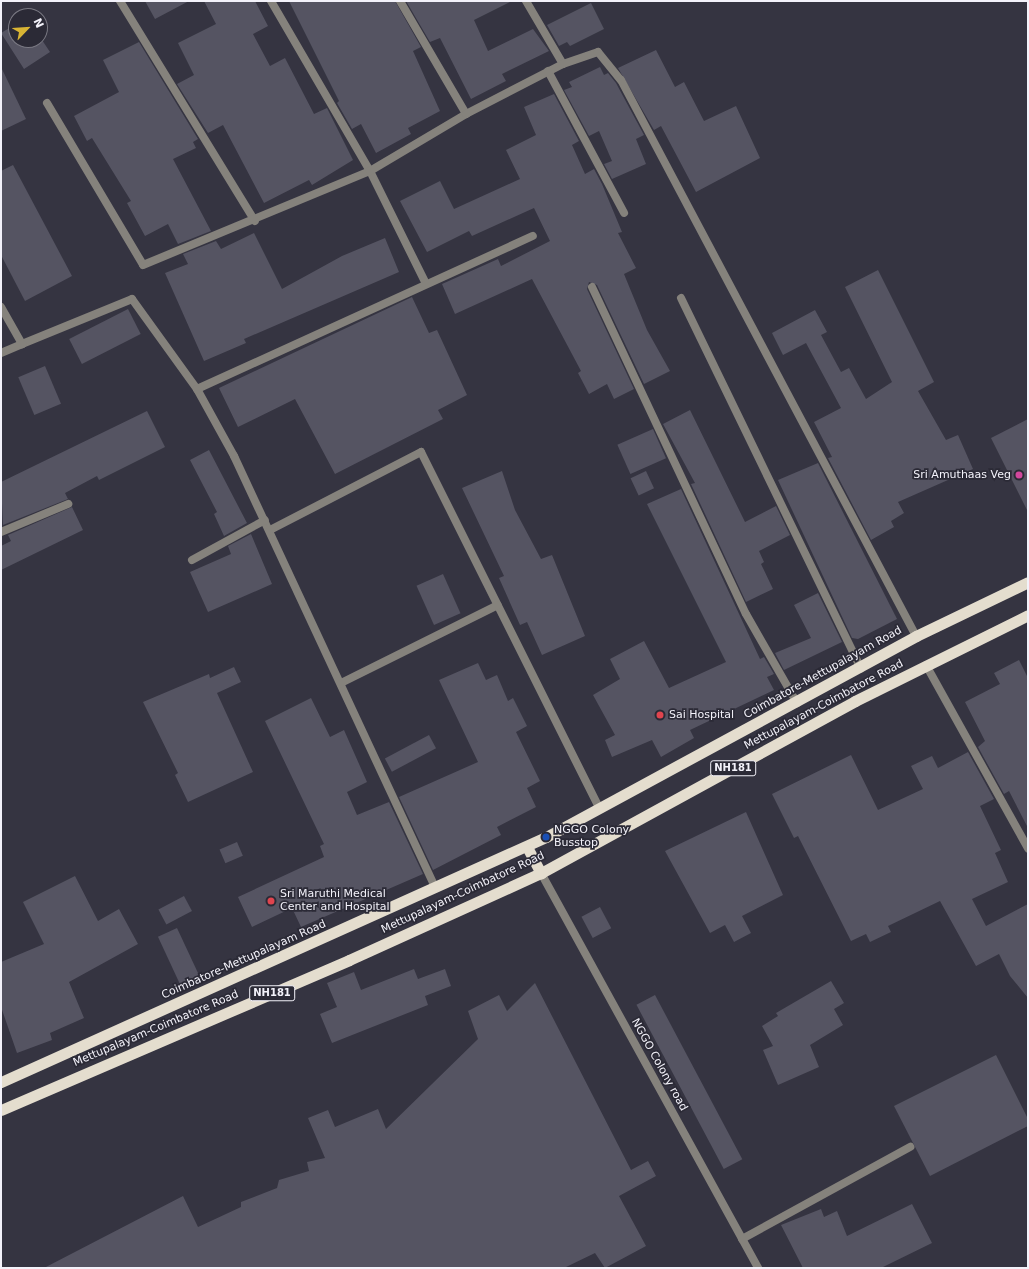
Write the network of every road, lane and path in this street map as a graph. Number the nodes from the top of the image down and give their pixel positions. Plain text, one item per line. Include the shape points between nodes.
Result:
1 (120, 1) edge
2 (271, 1) edge
3 (400, 1) edge
4 (526, 1) edge
5 (562, 64) junction
6 (548, 71) junction
7 (47, 103) dead end
8 (466, 114) junction
9 (370, 171) junction
10 (624, 213) dead end
11 (255, 221) junction
12 (533, 236) dead end
13 (426, 284) junction
14 (592, 287) dead end
15 (681, 298) dead end
16 (1, 307) edge
17 (22, 344) junction
18 (1, 353) edge
19 (197, 389) junction
20 (68, 504) dead end
21 (265, 520) junction
22 (270, 530) junction
23 (1, 532) edge
24 (192, 560) dead end
25 (1028, 582) edge
26 (498, 605) junction
27 (1028, 615) edge
28 (916, 636) junction
29 (926, 665) junction
30 (861, 668) junction
31 (341, 683) junction
32 (797, 703) junction
33 (600, 809) junction
34 (526, 847) junction
35 (1028, 848) edge
36 (541, 872) junction
37 (435, 888) junction
38 (1, 1082) edge
39 (1, 1110) edge
40 (910, 1147) dead end
41 (742, 1239) junction
42 (758, 1268) edge

1 - 11 street
2 - 9 street
3 - 8 street
4 - 5 street
5 - 6 street
5 - 28 street via 598,52 621,80
6 - 8 street
6 - 10 street
7 - 11 street via 144,265
8 - 9 street
9 - 11 street
9 - 13 street
12 - 13 street
13 - 19 street
14 - 32 street via 746,614
15 - 30 street
16 - 17 street
17 - 18 street
17 - 19 street via 132,299
19 - 21 street
20 - 23 street
21 - 22 street
21 - 24 street
22 - 26 street via 421,452
22 - 31 street
25 - 28 highway, Coimbatore-Mettupalayam Road / NH181
26 - 31 street
26 - 33 street
27 - 29 highway, Mettupalayam-Coimbatore Road / NH181
28 - 30 highway, Coimbatore-Mettupalayam Road / NH181
29 - 35 street
29 - 36 highway, Mettupalayam-Coimbatore Road / NH181
30 - 32 highway, Coimbatore-Mettupalayam Road / NH181
31 - 37 street
32 - 33 highway, Coimbatore-Mettupalayam Road / NH181
33 - 34 highway, Coimbatore-Mettupalayam Road / NH181
34 - 36 highway
34 - 37 highway, Coimbatore-Mettupalayam Road / NH181
36 - 39 highway, Mettupalayam-Coimbatore Road / NH181 via 349,960
36 - 41 street, NGGO Colony road
37 - 38 highway, Coimbatore-Mettupalayam Road / NH181
40 - 41 street
41 - 42 street, NGGO Colony road

